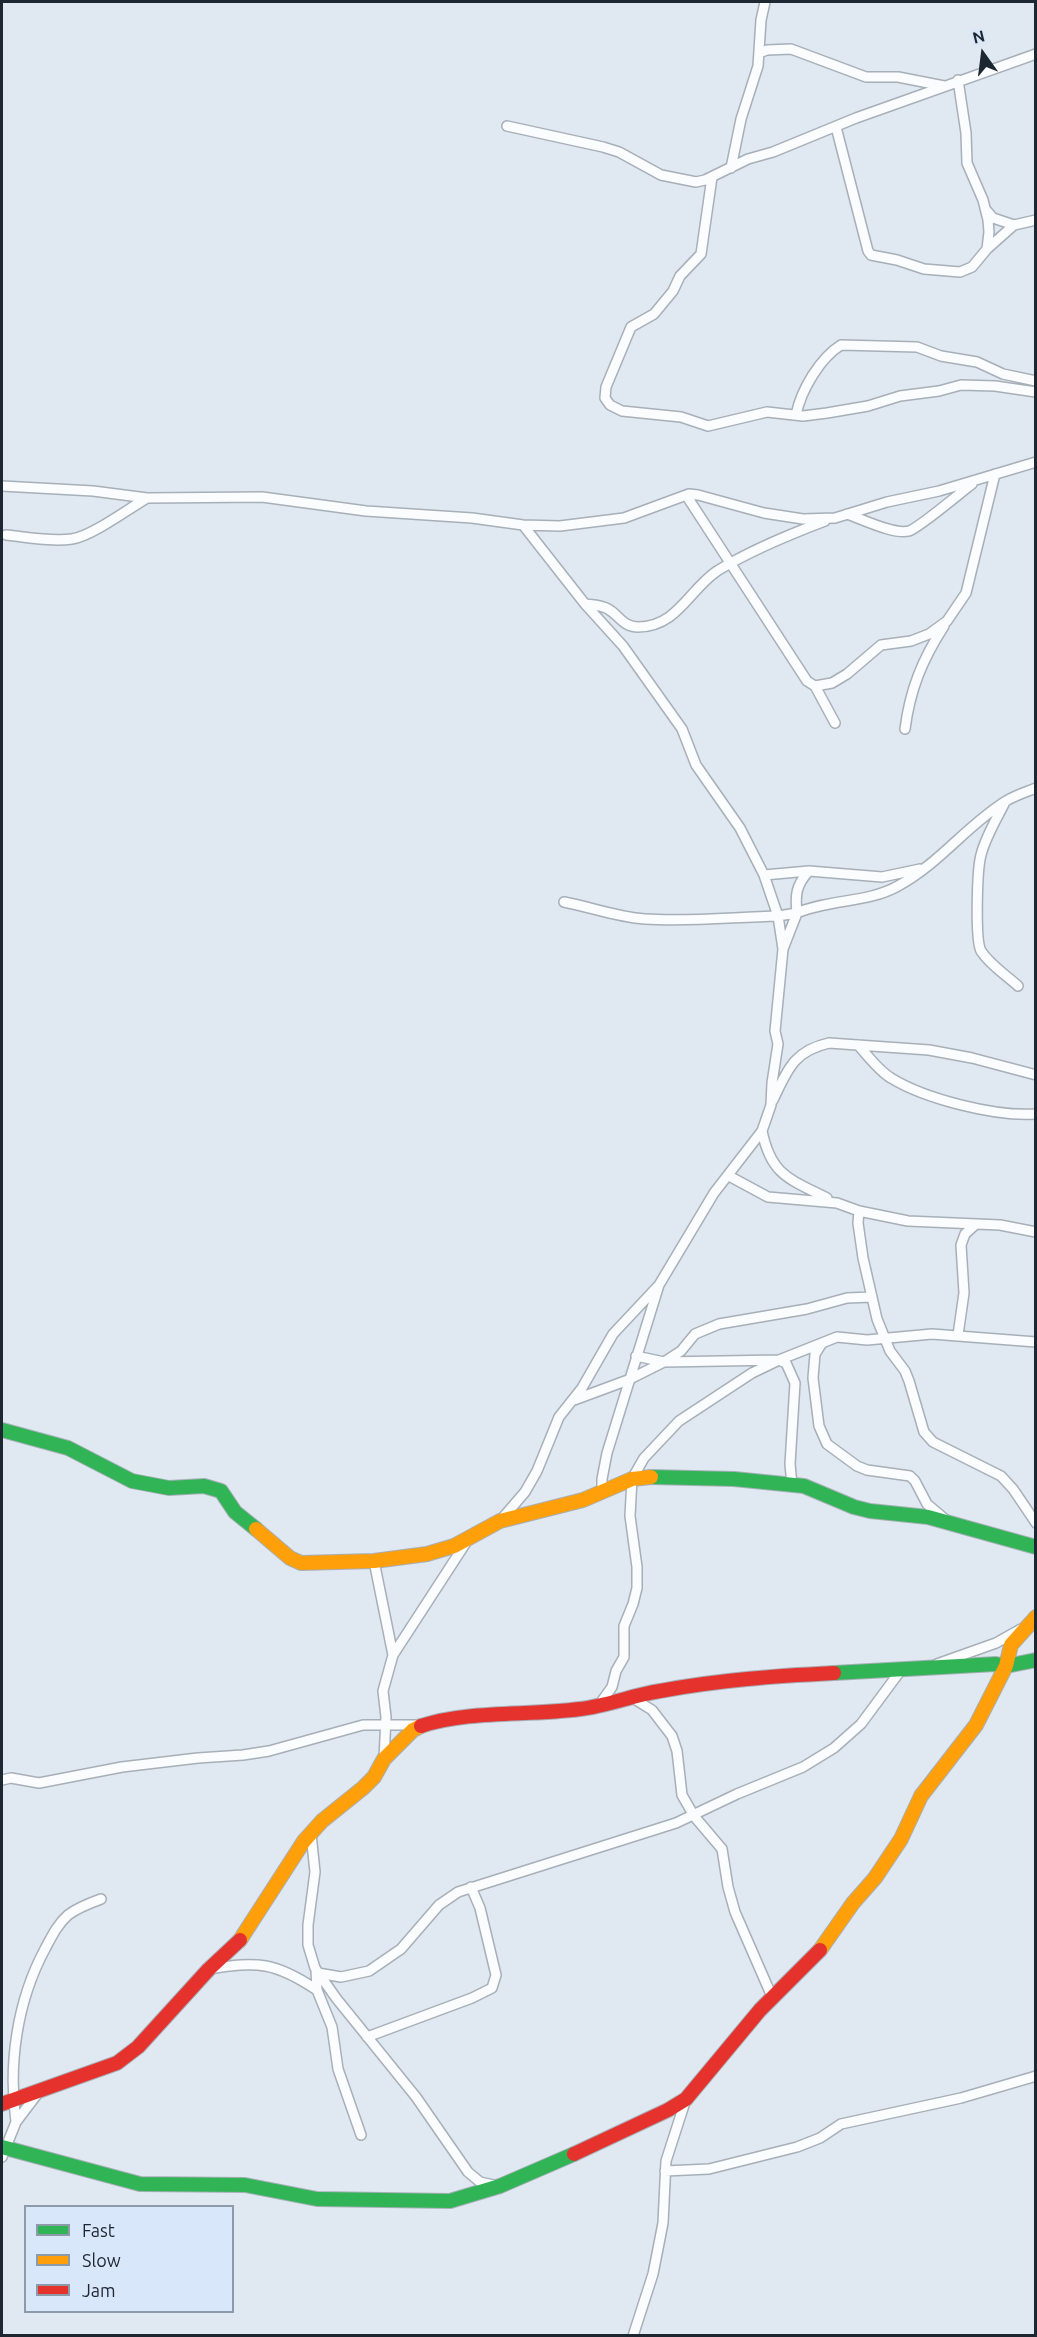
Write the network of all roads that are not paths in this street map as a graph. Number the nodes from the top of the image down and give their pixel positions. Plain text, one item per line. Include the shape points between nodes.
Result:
1 (765, 2) edge
2 (759, 53) junction
3 (1035, 54) edge
4 (958, 80) junction
5 (944, 86) junction
6 (507, 126) dead end
7 (836, 127) junction
8 (731, 168) junction
9 (712, 177) junction
10 (986, 210) junction
11 (1035, 220) edge
12 (1014, 225) junction
13 (987, 249) junction
14 (1035, 381) edge
15 (1035, 392) edge
16 (796, 415) junction
17 (1035, 462) edge
18 (995, 474) junction
19 (979, 479) junction
20 (2, 486) edge
21 (686, 495) junction
22 (147, 498) junction
23 (847, 514) junction
24 (835, 518) junction
25 (523, 525) junction
26 (6, 535) dead end
27 (731, 564) junction
28 (585, 604) junction
29 (947, 621) junction
30 (815, 686) junction
31 (836, 723) dead end
32 (905, 729) dead end
33 (1035, 788) edge
34 (1005, 802) junction
35 (925, 868) junction
36 (809, 871) junction
37 (764, 875) junction
38 (564, 902) dead end
39 (797, 913) junction
40 (778, 916) junction
41 (783, 949) junction
42 (1018, 986) dead end
43 (858, 1046) junction
44 (1035, 1075) edge
45 (771, 1105) junction
46 (1035, 1114) edge
47 (762, 1131) junction
48 (729, 1176) junction
49 (837, 1203) junction
50 (859, 1211) junction
51 (976, 1224) junction
52 (1035, 1232) edge
53 (659, 1285) junction
54 (872, 1298) junction
55 (958, 1335) junction
56 (884, 1338) junction
57 (824, 1341) junction
58 (1035, 1342) edge
59 (636, 1356) junction
60 (779, 1360) junction
61 (664, 1362) junction
62 (628, 1380) junction
63 (574, 1400) junction
64 (2, 1430) edge
65 (632, 1479) junction
66 (792, 1485) junction
67 (602, 1492) junction
68 (946, 1520) junction
69 (500, 1521) junction
70 (1035, 1523) edge
71 (468, 1539) junction
72 (1035, 1547) edge
73 (374, 1561) junction
74 (1032, 1621) edge
75 (393, 1655) junction
76 (1034, 1659) edge
77 (1006, 1666) junction
78 (923, 1668) junction
79 (901, 1670) junction
80 (631, 1697) junction
81 (598, 1706) junction
82 (385, 1724) junction
83 (422, 1725) junction
84 (384, 1759) junction
85 (2, 1780) edge
86 (694, 1816) junction
87 (311, 1834) junction
88 (471, 1887) junction
89 (101, 1899) dead end
90 (210, 1969) junction
91 (317, 1970) junction
92 (317, 1989) junction
93 (773, 1999) junction
94 (367, 2037) junction
95 (1035, 2076) edge
96 (44, 2087) junction
97 (686, 2099) junction
98 (7, 2102) edge
99 (16, 2122) junction
100 (361, 2135) dead end
101 (3, 2151) edge
102 (665, 2171) junction
103 (500, 2186) junction
104 (633, 2336) edge

1 - 2 street
2 - 5 street via 791,49 866,77 898,77
2 - 8 street
3 - 4 street
4 - 5 street
4 - 10 street via 967,163
5 - 7 street
6 - 9 street via 603,147 661,175 684,181
7 - 8 street
7 - 13 street via 871,255 924,269 960,272 972,267
8 - 9 street
9 - 16 street via 701,254 654,314 632,327 605,398 622,411 681,417 704,426 767,412
10 - 12 street via 993,218
10 - 13 street
11 - 12 street
12 - 13 street
14 - 16 street via 917,347 842,345 825,360 807,386
15 - 16 street via 961,385 868,406
17 - 18 street
18 - 19 street
18 - 29 street via 966,593
19 - 23 street
19 - 23 street via 909,531 879,526
20 - 22 street
21 - 24 street via 764,513 804,519
21 - 25 street via 624,518 560,526
21 - 27 street
22 - 25 street via 262,497
22 - 26 street via 77,538
23 - 24 street
24 - 27 street via 785,536
25 - 28 street
27 - 28 street via 710,577 672,616 646,627 631,627 608,609
27 - 30 street via 807,681
28 - 37 street via 623,646 682,729 696,765 740,828
29 - 30 street via 930,634 911,641 881,645 847,674 832,683
29 - 32 street via 923,662 909,699
30 - 31 street
33 - 34 street
34 - 35 street
34 - 42 street via 981,853 978,940 991,963
35 - 36 street via 882,877
35 - 39 street via 884,894 810,907
36 - 37 street
36 - 39 street via 796,890
37 - 40 street
38 - 40 street via 645,919
39 - 40 street
39 - 41 street
40 - 41 street
41 - 45 street
43 - 44 street via 929,1050
43 - 45 street via 829,1043 806,1051 789,1067
43 - 46 street via 889,1077 922,1094 985,1109
45 - 47 street
47 - 48 street
47 - 49 street via 775,1168
48 - 49 street via 768,1197
48 - 53 street via 714,1193
49 - 50 street
50 - 51 street via 908,1221
50 - 54 street via 860,1239
51 - 52 street
51 - 55 street via 965,1234 961,1245 964,1293
53 - 59 street
53 - 63 street via 613,1334
54 - 56 street
54 - 61 street via 847,1298 719,1324 694,1334 681,1351
55 - 56 street
55 - 58 street
56 - 57 street via 861,1340 844,1336
56 - 70 street via 905,1371 927,1437 1001,1476
57 - 60 street
57 - 68 street via 813,1364 816,1415 827,1444 867,1470 910,1476 927,1504
59 - 61 street
59 - 62 street
60 - 61 street
60 - 65 street via 679,1421 644,1458
60 - 66 street via 790,1367 795,1383
61 - 62 street
62 - 63 street
62 - 67 street via 607,1453
63 - 69 street via 559,1417 525,1492
64 - 73 street via 68,1448 132,1481 169,1488 213,1487 221,1491 235,1512 301,1563
65 - 66 street via 701,1477
65 - 67 street
65 - 81 street via 630,1516 637,1588 624,1626 624,1658 612,1687
66 - 68 street via 870,1511
67 - 69 street
68 - 72 street
69 - 71 street
71 - 73 street via 427,1554
71 - 75 street
73 - 75 street
74 - 77 street via 1011,1645
74 - 78 street via 996,1643
75 - 82 street via 383,1691
76 - 77 street
77 - 78 street
77 - 93 street via 976,1725 921,1796 890,1857 825,1943
78 - 79 street
79 - 80 street via 714,1682
79 - 86 street via 861,1724 827,1753
80 - 81 street
80 - 86 street via 652,1710 672,1736 680,1787
81 - 83 street via 466,1716
82 - 83 street
82 - 84 street
82 - 85 street via 363,1725 243,1755 138,1764 39,1783
83 - 84 street
84 - 87 street via 374,1777
86 - 88 street
86 - 93 street via 722,1849 735,1912
87 - 90 street via 253,1922
87 - 91 street via 315,1872 308,1945
88 - 91 street via 439,1905 401,1949 369,1971 341,1977
88 - 94 street via 496,1975 492,1988
89 - 98 street via 70,1913 57,1926 33,1972 18,2021
90 - 92 street via 243,1964 275,1966
90 - 96 street via 127,2056 117,2063
91 - 92 street
91 - 94 street
92 - 100 street via 331,2022 338,2069
93 - 97 street
94 - 103 street via 416,2097 468,2172 480,2182
95 - 102 street via 937,2104 842,2124 797,2147 709,2169
96 - 98 street
96 - 99 street
97 - 102 street
97 - 103 street
98 - 99 street
99 - 101 street
101 - 103 street via 140,2184 245,2185 317,2199 450,2201
102 - 104 street via 659,2250

